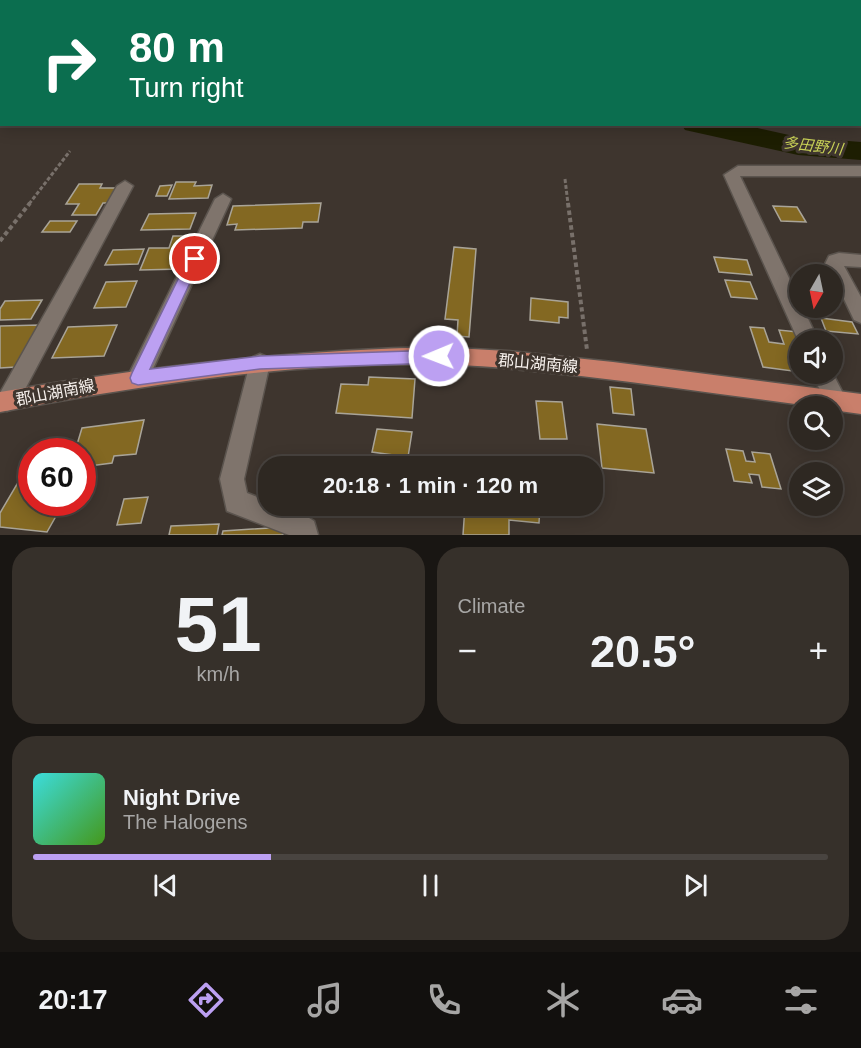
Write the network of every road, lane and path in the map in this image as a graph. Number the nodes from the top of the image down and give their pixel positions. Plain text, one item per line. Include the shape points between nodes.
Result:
1 (70, 151) dead end
2 (861, 171) edge
3 (565, 179) dead end
4 (125, 186) dead end
5 (223, 199) dead end
6 (0, 241) edge
7 (861, 261) edge
8 (861, 315) edge
9 (803, 330) edge
10 (260, 363) junction
11 (590, 368) junction
12 (138, 378) junction
13 (799, 396) edge
14 (3, 402) edge
15 (843, 402) edge
16 (861, 404) edge
17 (305, 535) edge

1 - 6 path
2 - 9 street via 738,171 732,175
3 - 11 path
4 - 14 street
5 - 12 street
7 - 8 street via 838,259 834,264
10 - 11 main road, 郡山湖南線 via 439,356
10 - 12 main road, 郡山湖南線
10 - 17 street via 232,479 233,496 236,502 295,524 305,530
11 - 13 main road, 郡山湖南線
12 - 14 main road, 郡山湖南線
15 - 16 main road, 郡山湖南線

